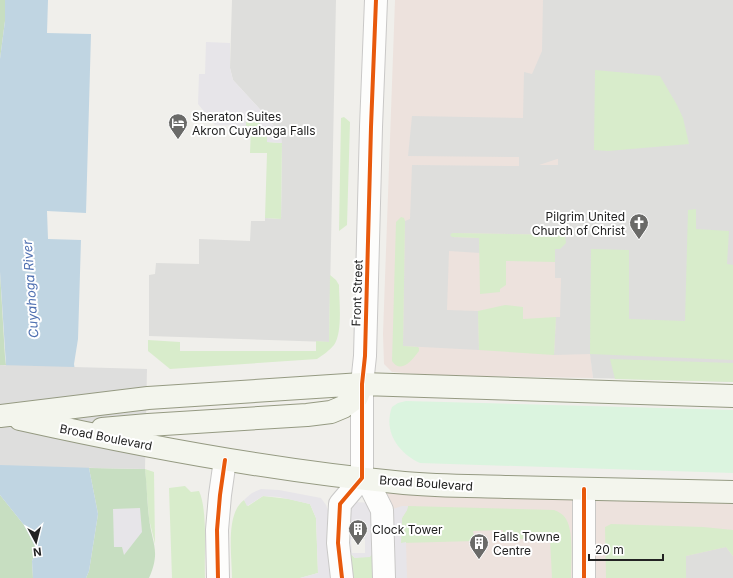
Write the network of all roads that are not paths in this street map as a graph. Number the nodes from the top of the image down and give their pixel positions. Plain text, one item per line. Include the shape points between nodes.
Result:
1 (376, 0) edge
2 (362, 384) junction
3 (733, 396) edge
4 (2, 416) edge
5 (147, 435) junction
6 (224, 460) junction
7 (362, 478) junction
8 (584, 489) junction
9 (733, 492) edge
10 (218, 578) edge
11 (342, 578) edge
12 (384, 578) edge
13 (584, 578) edge

1 - 2 street, Front Street
2 - 3 main road, Broad Boulevard
2 - 4 main road, Broad Boulevard via 148,398
2 - 5 main road via 357,397 330,412
2 - 7 street, Front Street
4 - 5 main road, Broad Boulevard via 74,431
5 - 6 main road, Broad Boulevard
6 - 7 main road, Broad Boulevard
6 - 10 street via 217,530
7 - 8 main road, Broad Boulevard via 404,483
7 - 11 street via 340,504 338,543
7 - 12 street via 371,488 382,510
8 - 9 main road, Broad Boulevard
8 - 13 street

